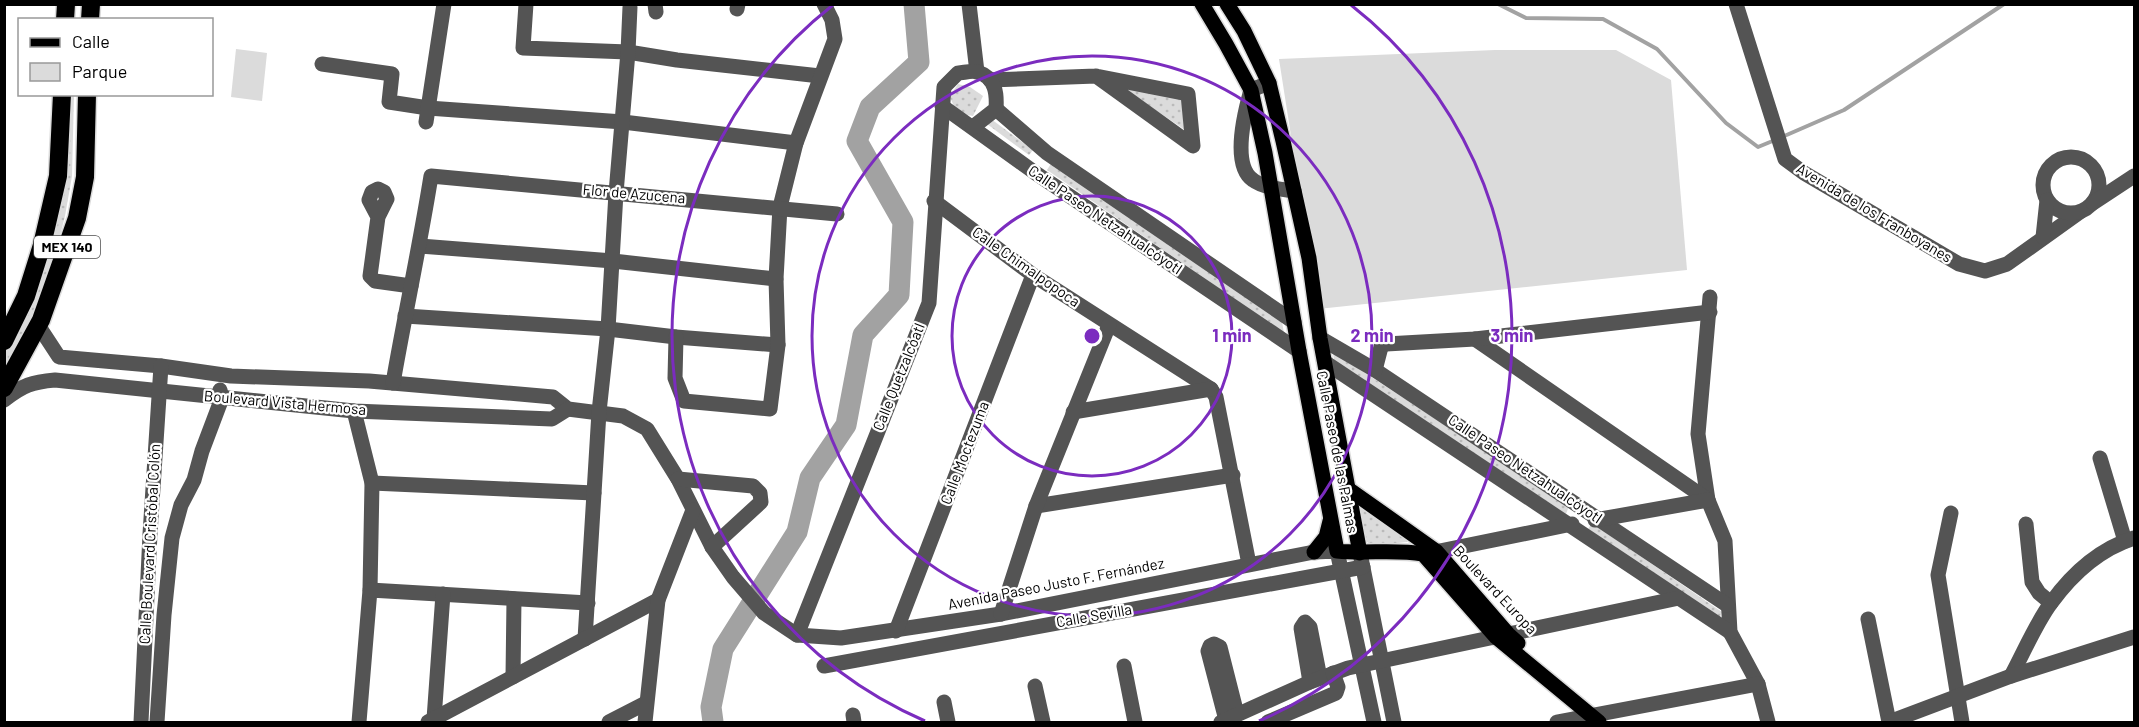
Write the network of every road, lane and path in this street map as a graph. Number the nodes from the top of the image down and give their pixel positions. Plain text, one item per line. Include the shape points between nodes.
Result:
1 (444, 4) edge
2 (526, 4) edge
3 (824, 4) edge
4 (969, 4) edge
5 (1202, 4) edge
6 (1227, 4) edge
7 (1736, 4) edge
8 (630, 7) dead end
9 (628, 52) junction
10 (322, 64) dead end
11 (977, 72) junction
12 (820, 76) junction
13 (1096, 76) junction
14 (990, 80) junction
15 (1269, 83) junction
16 (1251, 90) junction
17 (62, 96) edge
18 (87, 96) edge
19 (942, 106) junction
20 (996, 109) junction
21 (427, 115) junction
22 (623, 122) junction
23 (973, 127) junction
24 (796, 143) junction
25 (1047, 153) junction
26 (1034, 172) junction
27 (2097, 172) junction
28 (2130, 178) edge
29 (1272, 188) junction
30 (1294, 191) junction
31 (616, 193) junction
32 (2047, 200) junction
33 (934, 201) junction
34 (2093, 203) junction
35 (780, 207) junction
36 (2080, 212) junction
37 (837, 214) dead end
38 (378, 216) dead end
39 (2043, 237) junction
40 (420, 246) junction
41 (613, 261) junction
42 (1033, 274) junction
43 (776, 279) junction
44 (411, 286) junction
45 (405, 316) junction
46 (1294, 322) junction
47 (38, 325) junction
48 (1109, 325) junction
49 (608, 329) junction
50 (676, 337) junction
51 (1320, 338) junction
52 (1475, 339) junction
53 (4, 341) edge
54 (778, 345) junction
55 (1299, 351) junction
56 (1326, 363) junction
57 (161, 366) junction
58 (1375, 370) junction
59 (216, 374) junction
60 (393, 383) junction
61 (4, 388) edge
62 (1211, 389) junction
63 (159, 390) junction
64 (222, 398) junction
65 (4, 400) edge
66 (568, 409) junction
67 (354, 411) junction
68 (599, 412) junction
69 (1073, 412) junction
70 (2100, 458) dead end
71 (1233, 475) junction
72 (678, 479) junction
73 (372, 483) junction
74 (1347, 488) junction
75 (594, 493) junction
76 (1708, 500) junction
77 (1036, 506) junction
78 (693, 510) junction
79 (1951, 513) dead end
80 (1331, 518) junction
81 (1601, 520) junction
82 (1568, 524) junction
83 (2026, 524) dead end
84 (2130, 540) edge
85 (712, 547) junction
86 (1338, 551) junction
87 (1314, 552) junction
88 (1430, 553) junction
89 (1362, 560) junction
90 (1249, 564) junction
91 (1341, 571) junction
92 (370, 590) junction
93 (443, 594) junction
94 (1679, 598) junction
95 (514, 599) junction
96 (658, 600) junction
97 (588, 603) junction
98 (2050, 603) junction
99 (1727, 604) junction
100 (1001, 614) junction
101 (1868, 619) dead end
102 (896, 631) junction
103 (1730, 632) junction
104 (797, 635) junction
105 (1502, 636) junction
106 (841, 638) junction
107 (2134, 638) edge
108 (585, 639) junction
109 (851, 661) junction
110 (1382, 661) junction
111 (1362, 664) junction
112 (825, 666) dead end
113 (1124, 666) dead end
114 (2011, 676) junction
115 (513, 677) junction
116 (1321, 678) junction
117 (1758, 684) junction
118 (1035, 686) dead end
119 (1958, 696) junction
120 (944, 702) dead end
121 (646, 703) junction
122 (1228, 719) edge
123 (1601, 719) edge
124 (431, 721) edge
125 (1889, 722) edge
126 (141, 723) edge
127 (157, 723) edge
128 (360, 723) edge
129 (609, 723) edge
130 (645, 723) edge
131 (948, 723) edge
132 (1043, 723) edge
133 (1135, 723) edge
134 (1268, 723) edge
135 (1374, 723) edge
136 (1394, 723) edge
137 (1557, 723) edge
138 (1768, 723) edge
139 (1962, 723) edge

1 - 21 street
2 - 9 street via 523,48
3 - 12 street via 835,39
4 - 11 street
5 - 16 main road, Calle Paseo de las Palmas
6 - 15 main road, Calle Paseo de las Palmas
7 - 39 street, Avenida de los Franboyanes via 1785,159 1959,264 1985,271 2007,264
8 - 9 street
9 - 12 street
9 - 22 street
10 - 21 street via 392,74 389,102
11 - 14 street
11 - 19 street via 958,73 944,87
12 - 24 street
13 - 13 street via 1105,82 1193,146 1188,94
13 - 14 street
14 - 20 street via 997,94
15 - 16 street
15 - 30 main road, Calle Paseo de las Palmas
16 - 29 main road, Calle Paseo de las Palmas
16 - 29 street via 1242,118 1245,170 1252,180
17 - 53 highway, MEX 140 via 56,186 26,296
18 - 47 highway, MEX 140 via 85,177 77,218
19 - 23 street
19 - 33 street, Calle Quetzalcóatl
20 - 23 street
20 - 25 street, Calle Paseo Netzahualcóyotl
21 - 22 street
22 - 24 street
22 - 31 street
23 - 26 street, Calle Paseo Netzahualcóyotl
24 - 35 street
25 - 26 street
25 - 46 street, Calle Paseo Netzahualcóyotl
26 - 55 street, Calle Paseo Netzahualcóyotl
27 - 28 street
27 - 32 street via 2084,160 2057,160 2050,165 2043,182
27 - 34 street via 2100,188
28 - 34 street
29 - 30 street
29 - 46 main road, Calle Paseo de las Palmas
30 - 51 main road, Calle Paseo de las Palmas via 1309,258
31 - 35 street, Flor de Azucena
31 - 40 street, Flor de Azucena via 431,176
31 - 41 street
32 - 36 street via 2061,212
32 - 39 street
33 - 42 street, Calle Chimalpopoca
33 - 104 street, Calle Quetzalcóatl via 929,303
34 - 36 street
35 - 37 street, Flor de Azucena
35 - 43 street
36 - 39 street, Avenida de los Franboyanes
38 - 44 street via 370,276 375,281
40 - 41 street
40 - 44 street
41 - 43 street
41 - 49 street
42 - 48 street, Calle Chimalpopoca
42 - 102 street, Calle Moctezuma
43 - 54 street
44 - 45 street
45 - 49 street
45 - 60 street
46 - 55 main road, Calle Paseo de las Palmas
47 - 57 street, Boulevard Vista Hermosa via 59,357
47 - 61 highway, MEX 140
48 - 62 street, Calle Chimalpopoca
48 - 69 street
49 - 50 street
49 - 68 street
50 - 54 street
50 - 54 street via 675,378 684,401 770,409
51 - 56 main road, Calle Paseo de las Palmas
51 - 58 street, Calle Paseo Netzahualcóyotl
52 - 58 street via 1386,344 1381,347
52 - 76 street
52 - 76 street via 1710,304 1698,434
55 - 80 main road, Calle Paseo de las Palmas
56 - 74 main road, Calle Paseo de las Palmas
56 - 82 street, Calle Paseo Netzahualcóyotl
57 - 59 street, Boulevard Vista Hermosa
57 - 63 street, Calle Boulevard Cristóbal Colón
58 - 81 street, Calle Paseo Netzahualcóyotl
59 - 60 street, Boulevard Vista Hermosa
59 - 64 street
60 - 66 street, Boulevard Vista Hermosa via 553,397
62 - 69 street
62 - 71 street
63 - 64 street, Boulevard Vista Hermosa
63 - 65 street, Boulevard Vista Hermosa via 55,380 26,385
63 - 126 street, Calle Boulevard Cristóbal Colón
64 - 67 street, Boulevard Vista Hermosa
64 - 127 street, Calle Boulevard Cristóbal Colón via 172,538
66 - 67 street, Boulevard Vista Hermosa via 552,419
66 - 68 street, Boulevard Vista Hermosa
67 - 73 street
68 - 72 street, Boulevard Vista Hermosa via 623,416 647,429
68 - 75 street
69 - 77 street
70 - 84 street
71 - 77 street
71 - 90 street
72 - 78 street, Boulevard Vista Hermosa
72 - 85 street via 753,486 760,493 761,502
73 - 75 street
73 - 92 street
74 - 88 main road, Boulevard Europa
74 - 89 main road, Calle Paseo de las Palmas
75 - 97 street
76 - 81 street
76 - 99 street via 1725,541
77 - 100 street
78 - 85 street, Avenida Paseo Justo F. Fernández
78 - 96 street
79 - 119 street via 1938,575
80 - 86 main road, Calle Paseo de las Palmas
80 - 87 main road via 1326,537
81 - 82 street
81 - 99 street, Calle Paseo Netzahualcóyotl
82 - 88 street
82 - 94 street, Calle Paseo Netzahualcóyotl
83 - 98 street via 2032,582
84 - 98 street via 2088,562
85 - 104 street, Avenida Paseo Justo F. Fernández via 764,613
86 - 87 street, Avenida Paseo Justo F. Fernández
86 - 89 main road, Avenida Paseo Justo F. Fernández
86 - 91 street, Calle Paseo de las Palmas
87 - 90 street, Avenida Paseo Justo F. Fernández
88 - 89 main road via 1407,551
88 - 105 main road, Boulevard Europa
89 - 91 street, Calle Sevilla
89 - 110 street, Calle Paseo de las Palmas
90 - 100 street, Avenida Paseo Justo F. Fernández
91 - 109 street, Calle Sevilla
91 - 111 street, Calle Paseo de las Palmas
92 - 93 street
92 - 128 street
93 - 95 street
93 - 124 street
94 - 103 street, Calle Paseo Netzahualcóyotl
94 - 105 street
95 - 97 street
95 - 115 street
96 - 108 street
96 - 121 street
97 - 108 street
98 - 114 street
99 - 103 street
100 - 102 street, Avenida Paseo Justo F. Fernández
101 - 125 street
102 - 106 street, Avenida Paseo Justo F. Fernández
103 - 117 street
104 - 106 street, Avenida Paseo Justo F. Fernández
105 - 110 street
105 - 123 main road, Boulevard Europa
106 - 109 street
107 - 114 street
108 - 115 street
109 - 112 street, Calle Sevilla
110 - 111 street
110 - 136 street, Calle Paseo de las Palmas
111 - 116 street
111 - 135 street, Calle Paseo de las Palmas
113 - 133 street
114 - 119 street
115 - 124 street
116 - 122 street
116 - 134 street via 1338,687 1336,693
117 - 123 street
117 - 138 street
118 - 132 street
119 - 125 street
119 - 139 street
120 - 131 street
121 - 129 street
121 - 130 street
123 - 137 street

